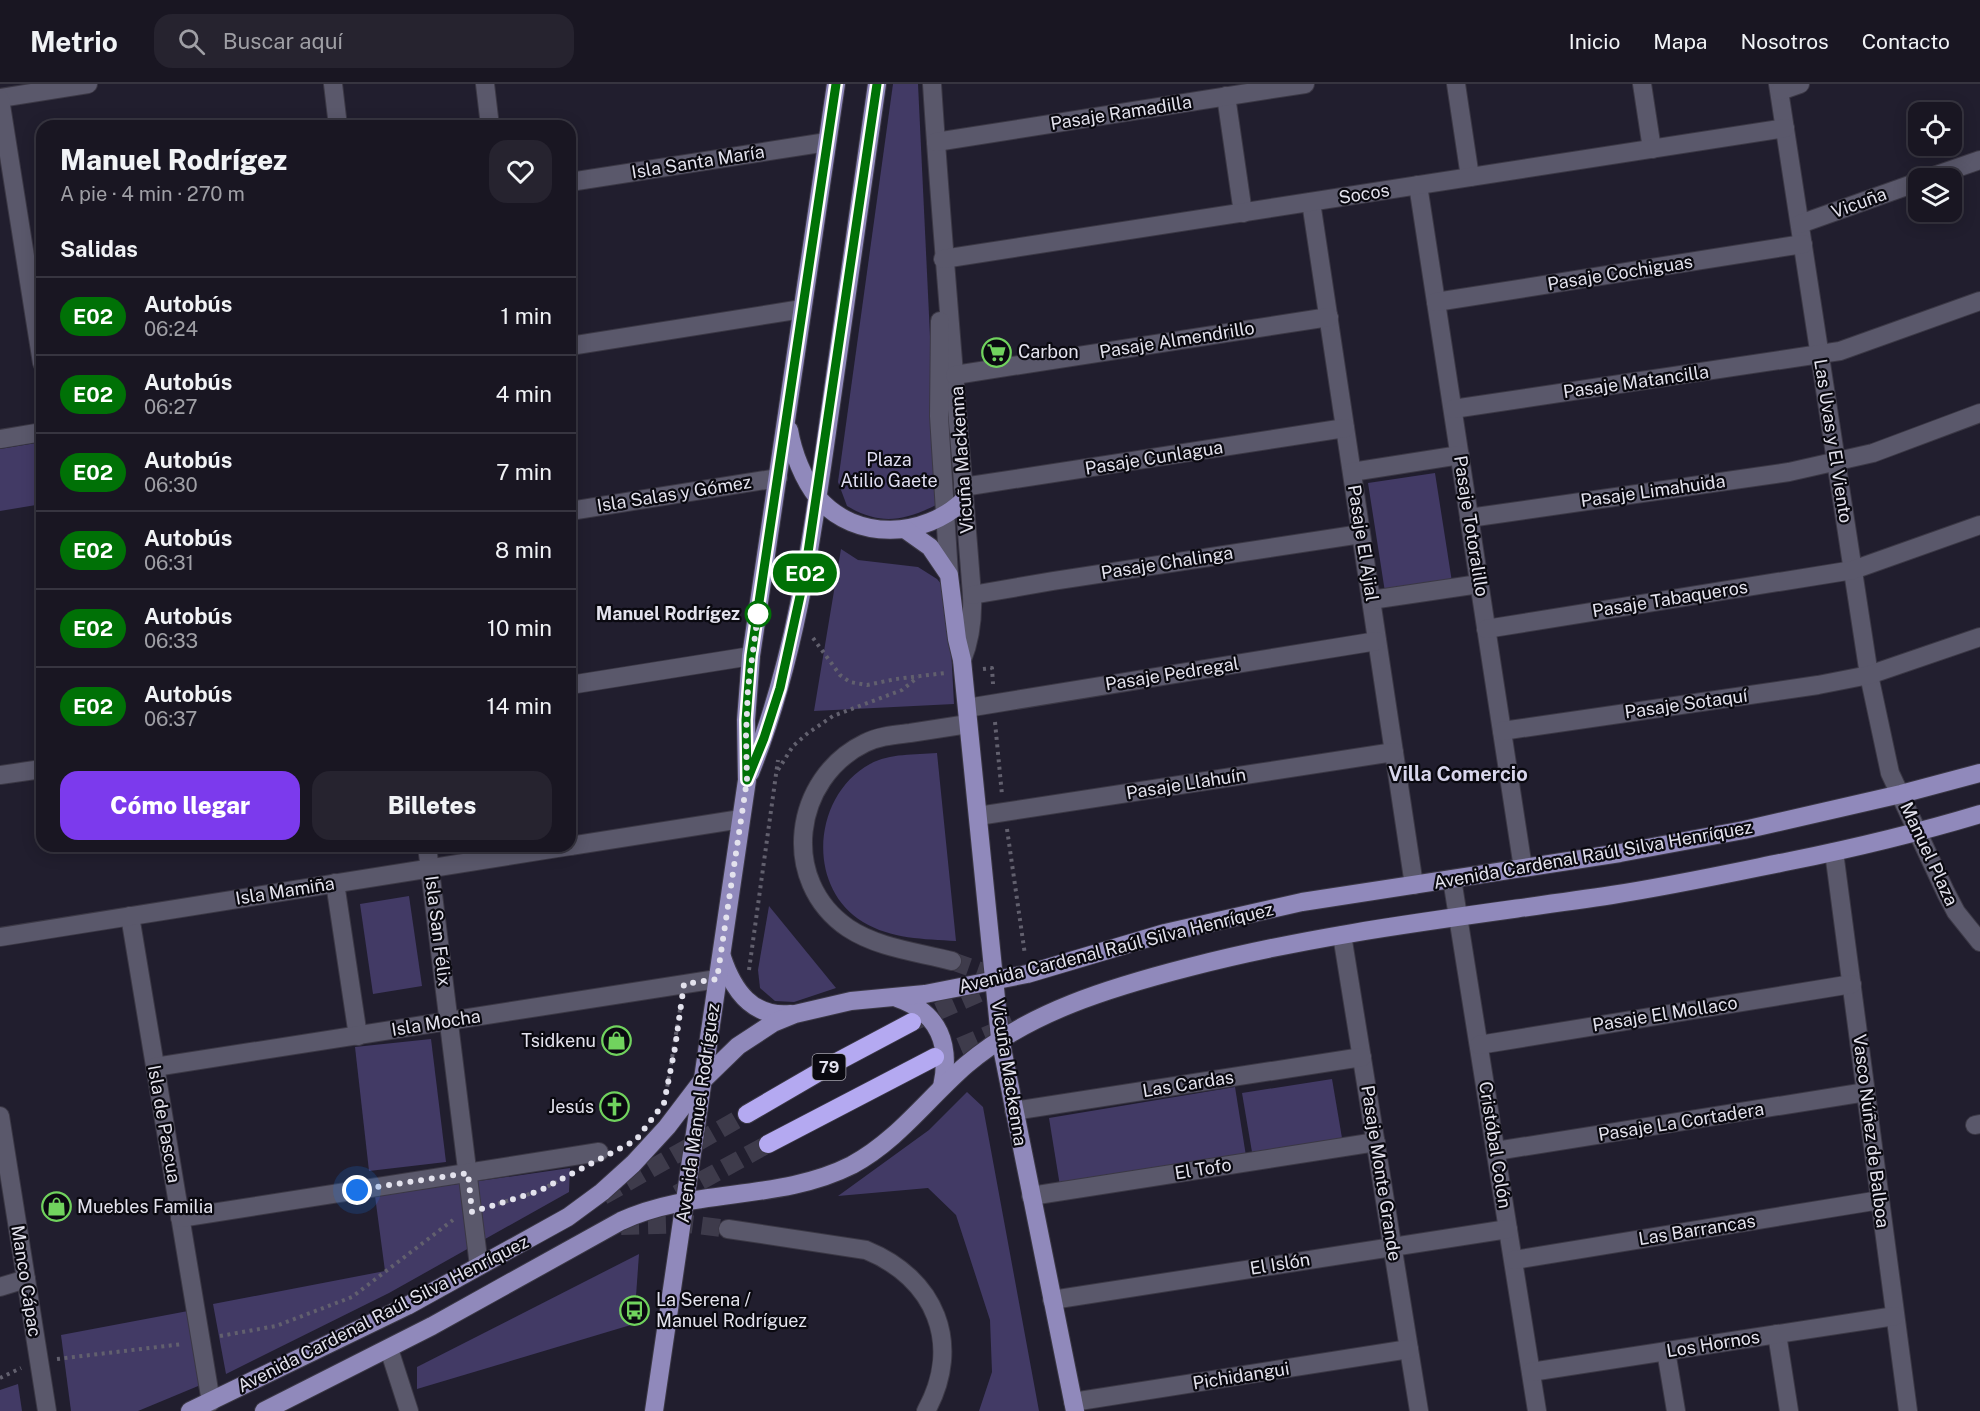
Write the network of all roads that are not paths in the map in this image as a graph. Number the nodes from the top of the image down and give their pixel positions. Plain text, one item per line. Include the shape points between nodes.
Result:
1 (88, 84) edge
2 (333, 84) edge
3 (485, 84) edge
4 (836, 84) edge
5 (877, 84) edge
6 (932, 84) edge
7 (1305, 84) edge
8 (1456, 84) edge
9 (1642, 84) edge
10 (1800, 84) edge
11 (1779, 88) edge
12 (1200, 92) edge
13 (1226, 96) junction
14 (0, 99) edge
15 (337, 120) edge
16 (489, 120) edge
17 (1785, 128) junction
18 (936, 141) junction
19 (826, 142) junction
20 (1652, 149) junction
21 (1980, 160) edge
22 (1957, 168) edge
23 (1470, 177) junction
24 (576, 181) edge
25 (1418, 185) junction
26 (1908, 186) edge
27 (1311, 202) junction
28 (1243, 213) junction
29 (1800, 224) junction
30 (1803, 244) junction
31 (943, 259) junction
32 (35, 268) edge
33 (1980, 301) edge
34 (1436, 302) junction
35 (802, 309) junction
36 (1329, 317) junction
37 (576, 345) edge
38 (1820, 354) junction
39 (955, 375) junction
40 (1453, 409) junction
41 (1980, 413) edge
42 (787, 416) junction
43 (1346, 428) junction
44 (36, 433) edge
45 (0, 439) edge
46 (1460, 454) junction
47 (1837, 463) junction
48 (1352, 472) junction
49 (778, 478) junction
50 (964, 494) junction
51 (818, 497) junction
52 (576, 509) edge
53 (945, 516) junction
54 (1469, 518) junction
55 (1980, 525) edge
56 (906, 530) junction
57 (1361, 534) junction
58 (1853, 570) junction
59 (949, 575) junction
60 (1479, 584) junction
61 (972, 595) junction
62 (1371, 600) junction
63 (1486, 629) junction
64 (1980, 636) edge
65 (1377, 641) junction
66 (751, 656) junction
67 (963, 666) junction
68 (1869, 675) junction
69 (576, 684) edge
70 (968, 716) junction
71 (1502, 731) junction
72 (1394, 752) junction
73 (36, 770) edge
74 (1980, 773) edge
75 (0, 776) edge
76 (747, 780) junction
77 (1901, 795) junction
78 (1980, 814) edge
79 (978, 816) junction
80 (741, 819) junction
81 (1918, 832) junction
82 (576, 845) edge
83 (428, 852) edge
84 (532, 852) edge
85 (1834, 852) junction
86 (430, 868) junction
87 (1523, 868) junction
88 (1452, 879) junction
89 (335, 884) junction
90 (1414, 885) junction
91 (130, 916) junction
92 (1459, 917) junction
93 (1342, 935) junction
94 (0, 937) edge
95 (1980, 942) edge
96 (721, 955) junction
97 (952, 961) tunnel mouth
98 (717, 979) junction
99 (995, 981) junction
100 (1852, 984) junction
101 (895, 998) junction
102 (795, 1014) junction
103 (449, 1022) junction
104 (912, 1022) tunnel mouth
105 (358, 1036) junction
106 (1000, 1038) junction
107 (1479, 1045) junction
108 (935, 1057) tunnel mouth
109 (1362, 1058) junction
110 (155, 1067) junction
111 (702, 1081) junction
112 (942, 1087) junction
113 (1866, 1092) junction
114 (1014, 1111) junction
115 (747, 1114) tunnel mouth
116 (0, 1116) edge
117 (1376, 1142) junction
118 (768, 1144) tunnel mouth
119 (599, 1152) dead end
120 (1496, 1152) junction
121 (468, 1173) junction
122 (1031, 1196) junction
123 (1880, 1200) junction
124 (684, 1201) junction
125 (180, 1218) junction
126 (728, 1229) tunnel mouth
127 (1508, 1229) junction
128 (1393, 1247) junction
129 (1514, 1260) junction
130 (479, 1266) junction
131 (26, 1279) junction
132 (0, 1287) edge
133 (1052, 1300) junction
134 (1895, 1316) junction
135 (1777, 1334) junction
136 (389, 1349) junction
137 (1409, 1349) junction
138 (1666, 1351) junction
139 (1531, 1372) junction
140 (211, 1402) junction
141 (1074, 1407) edge
142 (47, 1411) edge
143 (190, 1411) edge
144 (264, 1411) edge
145 (409, 1411) edge
146 (654, 1411) edge
147 (926, 1411) edge
148 (1419, 1411) edge
149 (1538, 1411) edge
150 (1676, 1411) edge
151 (1789, 1411) edge
152 (1908, 1411) edge

1 - 14 street
2 - 15 street
3 - 16 street
4 - 19 main road, Avenida Manuel Rodríguez
5 - 51 main road, Avenida Manuel Rodríguez
6 - 18 street, Vicuña Mackenna
7 - 13 street, Pasaje Ramadilla
8 - 23 street
9 - 20 street
10 - 11 street
11 - 17 street, Las Uvas y El Viento
12 - 13 street, Pasaje Ramadilla
12 - 18 street, Pasaje Ramadilla
13 - 28 street
14 - 32 street
17 - 20 street, Socos
17 - 29 street, Las Uvas y El Viento
18 - 31 street, Vicuña Mackenna
19 - 24 street, Isla Santa María
19 - 35 main road, Avenida Manuel Rodríguez
20 - 23 street, Socos
21 - 22 street
23 - 25 street, Socos
25 - 27 street, Socos
25 - 34 street, Pasaje Totoralillo
26 - 29 street, Vicuña
27 - 28 street, Socos
27 - 36 street, Pasaje El Ajial
28 - 31 street, Socos
29 - 30 street, Las Uvas y El Viento
30 - 34 street, Pasaje Cochiguas
30 - 38 street, Las Uvas y El Viento
31 - 39 street, Vicuña Mackenna
31 - 53 street, Vicuña Mackenna via 938,386
33 - 38 street, Pasaje Matancilla via 1858,346
34 - 40 street, Pasaje Totoralillo
35 - 37 street
35 - 42 main road, Avenida Manuel Rodríguez
36 - 39 street, Pasaje Almendrillo
36 - 43 street, Pasaje El Ajial
38 - 40 street, Pasaje Matancilla
38 - 47 street, Las Uvas y El Viento
39 - 50 street, Vicuña Mackenna
40 - 46 street, Pasaje Totoralillo
41 - 47 street, Pasaje Limahuida
42 - 49 main road, Avenida Manuel Rodríguez
42 - 51 main road via 801,469
43 - 48 street, Pasaje El Ajial
43 - 50 street, Pasaje Cunlagua
44 - 45 street
46 - 48 street
46 - 54 street, Pasaje Totoralillo
47 - 54 street, Pasaje Limahuida
47 - 58 street, Las Uvas y El Viento
48 - 57 street, Pasaje El Ajial
49 - 52 street, Isla Salas y Gómez
49 - 66 main road, Avenida Manuel Rodríguez
50 - 53 main road
50 - 61 street, Vicuña Mackenna
51 - 56 main road via 849,520 882,530
51 - 76 main road, Avenida Manuel Rodríguez via 780,688
53 - 56 main road
53 - 59 street, Vicuña Mackenna
54 - 60 street, Pasaje Totoralillo
55 - 58 street, Pasaje Tabaqueros
56 - 59 main road via 930,547
57 - 61 street, Pasaje Chalinga
57 - 62 street, Pasaje El Ajial
58 - 63 street, Pasaje Tabaqueros
58 - 68 street, Las Uvas y El Viento
59 - 67 main road, Vicuña Mackenna
60 - 62 street
60 - 63 street, Pasaje Totoralillo
61 - 67 street, Vicuña Mackenna via 971,634
62 - 65 street, Pasaje El Ajial
63 - 71 street, Pasaje Totoralillo
64 - 68 street, Pasaje Sotaquí
65 - 70 street, Pasaje Pedregal via 994,703
65 - 72 street, Pasaje El Ajial
66 - 69 street
66 - 76 main road, Avenida Manuel Rodríguez
67 - 70 main road, Vicuña Mackenna
68 - 71 street, Pasaje Sotaquí
68 - 77 street, Las Uvas y El Viento via 1890,773
70 - 79 main road, Vicuña Mackenna
70 - 97 street, Pasaje Pedregal via 886,736 851,751 836,762 818,785 803,829 803,848 812,884 833,915 847,927 881,943
71 - 87 street, Pasaje Totoralillo
72 - 79 street, Pasaje Llahuín
72 - 90 street, Pasaje El Ajial
73 - 75 street
74 - 77 main road, Avenida Cardenal Raúl Silva Henríquez
76 - 80 main road, Avenida Manuel Rodríguez
77 - 81 street, Manuel Plaza
77 - 87 main road, Avenida Cardenal Raúl Silva Henríquez via 1698,839
78 - 81 main road, Avenida Cardenal Raúl Silva Henríquez
79 - 99 main road, Vicuña Mackenna
80 - 82 street, Isla Mamiña
80 - 96 main road, Avenida Manuel Rodríguez
81 - 85 main road, Avenida Cardenal Raúl Silva Henríquez
81 - 95 street, Manuel Plaza via 1951,902
83 - 86 street, Isla San Félix
84 - 86 street, Isla Mamiña
85 - 92 main road, Avenida Cardenal Raúl Silva Henríquez via 1679,884
85 - 100 street, Vasco Núñez de Balboa
86 - 89 street, Isla Mamiña
86 - 103 street, Isla San Félix
87 - 88 main road, Avenida Cardenal Raúl Silva Henríquez
88 - 90 main road, Avenida Cardenal Raúl Silva Henríquez
88 - 92 street, Cristóbal Colón
89 - 91 street, Isla Mamiña
89 - 105 street
90 - 99 main road, Avenida Cardenal Raúl Silva Henríquez via 1233,916
91 - 94 street, Isla Mamiña
91 - 110 street, Isla de Pascua
92 - 93 main road, Avenida Cardenal Raúl Silva Henríquez
92 - 107 street, Cristóbal Colón
93 - 106 main road, Avenida Cardenal Raúl Silva Henríquez via 1217,960 1113,989
93 - 109 street, Pasaje Monte Grande
96 - 98 main road, Avenida Manuel Rodríguez
96 - 102 main road via 733,986 750,1004 771,1014
98 - 103 street, Isla Mocha
98 - 111 main road, Avenida Manuel Rodríguez
99 - 101 main road, Avenida Cardenal Raúl Silva Henríquez
99 - 106 main road, Vicuña Mackenna
100 - 107 street, Pasaje El Mollaco
100 - 113 street, Vasco Núñez de Balboa
101 - 102 main road, Avenida Cardenal Raúl Silva Henríquez via 851,1002
101 - 112 main road via 923,1011 937,1027 946,1056
102 - 111 main road, Avenida Cardenal Raúl Silva Henríquez via 748,1038
103 - 105 street, Isla Mocha
103 - 121 street, Isla San Félix
104 - 115 highway, 79
105 - 110 street, Isla Mocha
106 - 112 main road, Avenida Cardenal Raúl Silva Henríquez
106 - 114 main road, Vicuña Mackenna
107 - 120 street, Cristóbal Colón
108 - 118 highway, 79
109 - 114 street, Las Cardas
109 - 117 street, Pasaje Monte Grande
110 - 125 street, Isla de Pascua
111 - 124 main road, Avenida Manuel Rodríguez
111 - 130 main road, Avenida Cardenal Raúl Silva Henríquez via 656,1140 616,1180 568,1217
112 - 124 main road, Avenida Cardenal Raúl Silva Henríquez via 894,1136 829,1175 783,1188
113 - 120 street, Pasaje La Cortadera
113 - 123 street, Vasco Núñez de Balboa
114 - 122 main road, Vicuña Mackenna
116 - 131 street, Manco Cápac
117 - 122 street, El Tofo
117 - 128 street, Pasaje Monte Grande
119 - 121 street
120 - 127 street, Cristóbal Colón
121 - 125 street
121 - 130 street, Isla San Félix
122 - 133 main road, Vicuña Mackenna
123 - 129 street, Las Barrancas
123 - 134 street, Vasco Núñez de Balboa
124 - 136 main road, Avenida Cardenal Raúl Silva Henríquez via 650,1208 621,1221
124 - 146 main road, Avenida Manuel Rodríguez
125 - 140 street, Isla de Pascua
126 - 147 street via 867,1250 899,1267 925,1294 939,1328 942,1365
127 - 128 street, El Islón
127 - 129 street, Cristóbal Colón
128 - 133 street, El Islón
128 - 137 street, Pasaje Monte Grande
129 - 139 street, Cristóbal Colón
130 - 140 main road, Avenida Cardenal Raúl Silva Henríquez via 397,1311
131 - 132 street
131 - 142 street, Manco Cápac
133 - 141 main road, Vicuña Mackenna
134 - 135 street, Los Hornos
134 - 152 street, Vasco Núñez de Balboa
135 - 138 street, Los Hornos
135 - 151 street
136 - 144 main road, Avenida Cardenal Raúl Silva Henríquez
136 - 145 street
137 - 141 street, Pichidangui
137 - 148 street, Pasaje Monte Grande
138 - 139 street, Los Hornos
138 - 150 street
139 - 149 street, Cristóbal Colón
140 - 143 main road, Avenida Cardenal Raúl Silva Henríquez

